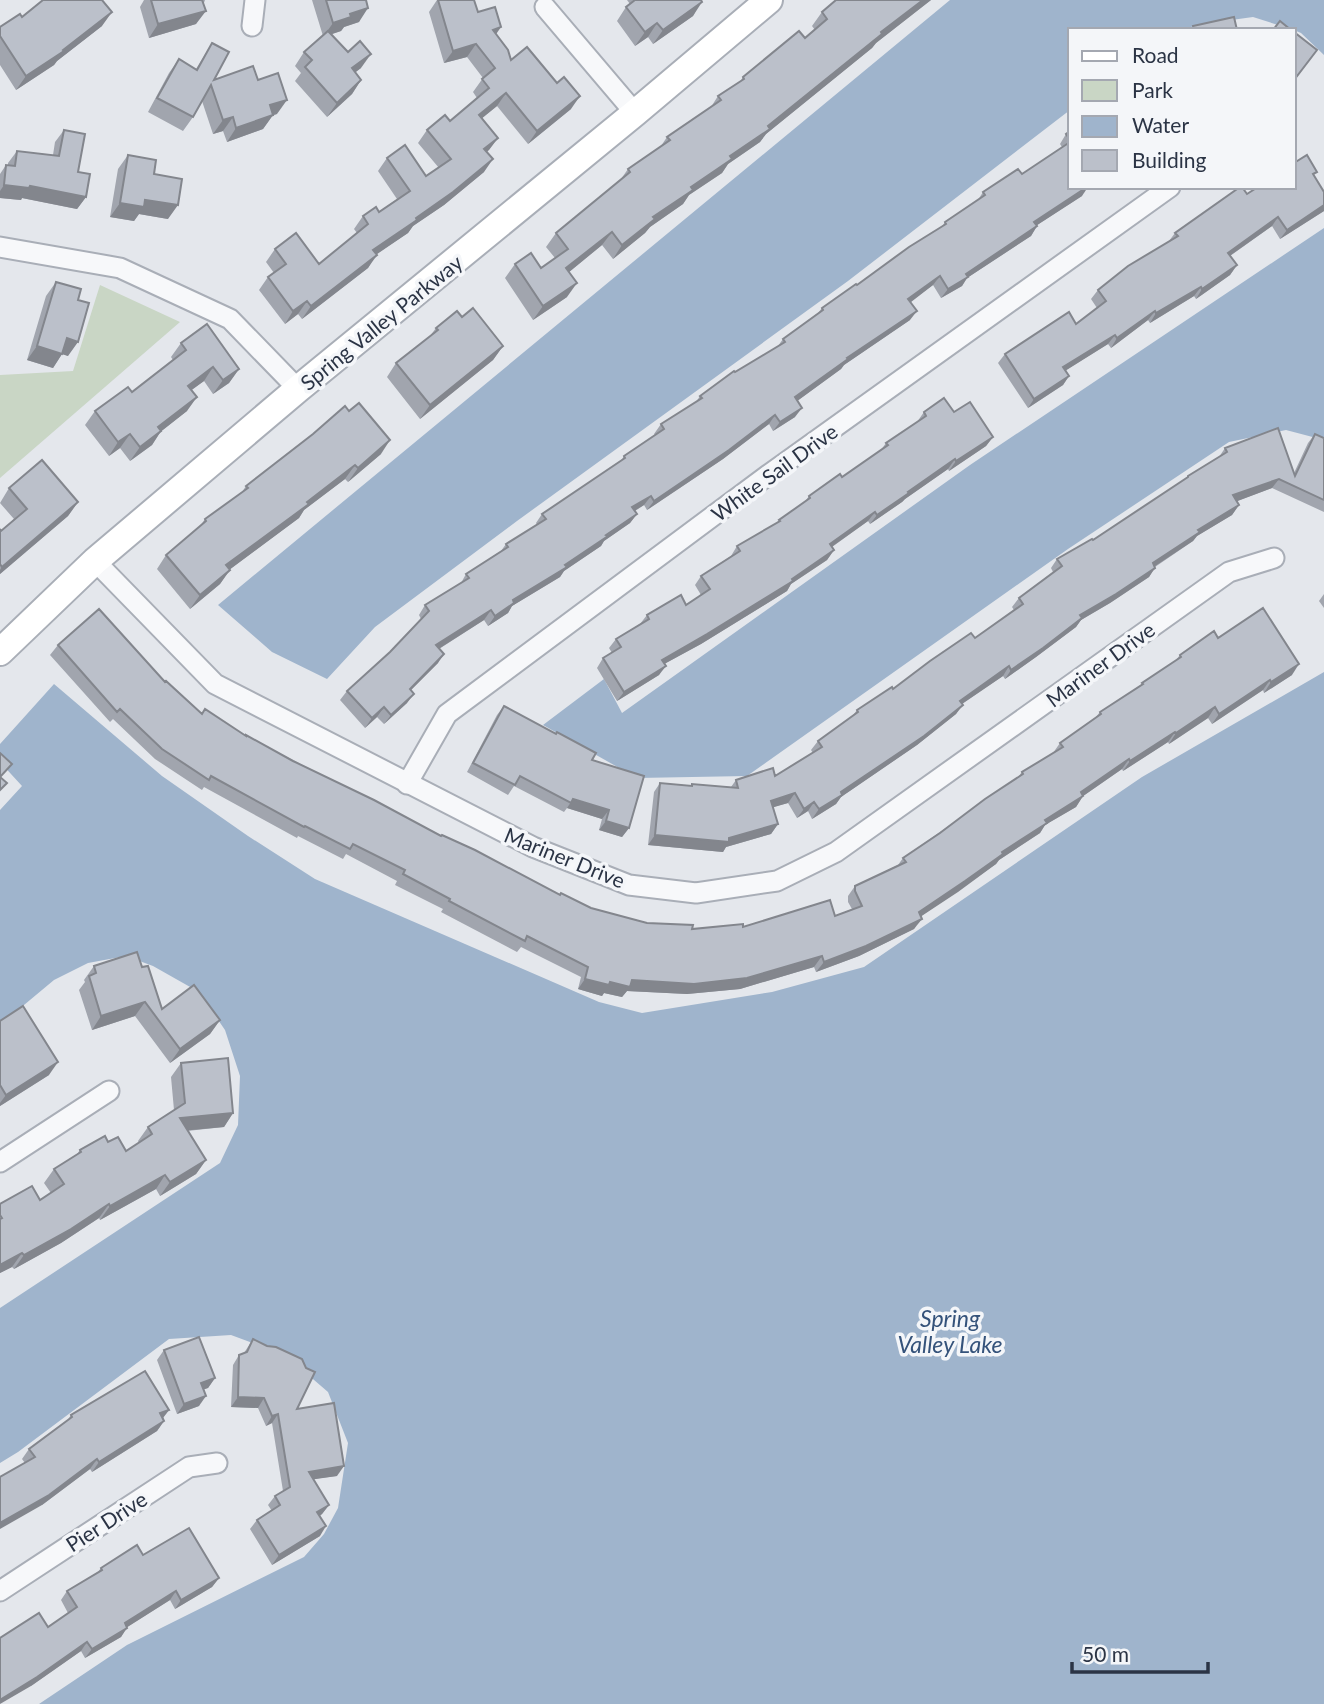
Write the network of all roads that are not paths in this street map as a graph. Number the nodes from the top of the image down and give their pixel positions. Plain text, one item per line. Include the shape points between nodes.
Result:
1 (255, 0) edge
2 (769, 0) edge
3 (545, 7) dead end
4 (252, 26) dead end
5 (635, 113) junction
6 (1167, 189) edge
7 (0, 247) edge
8 (298, 389) junction
9 (1274, 558) dead end
10 (95, 561) junction
11 (0, 652) edge
12 (407, 784) junction
13 (109, 1091) dead end
14 (0, 1162) edge
15 (217, 1463) dead end
16 (0, 1591) edge

1 - 4 street
2 - 5 street, Spring Valley Parkway
3 - 5 street
5 - 8 street, Spring Valley Parkway
6 - 12 street, White Sail Drive via 768,475 447,714
7 - 8 street via 120,268 230,319
8 - 10 street, Spring Valley Parkway
9 - 12 street, Mariner Drive via 1229,572 836,852 777,881 696,893 629,885 533,848
10 - 11 street, Spring Valley Parkway
10 - 12 street, Mariner Drive via 215,684
13 - 14 street
15 - 16 street, Pier Drive via 189,1467

